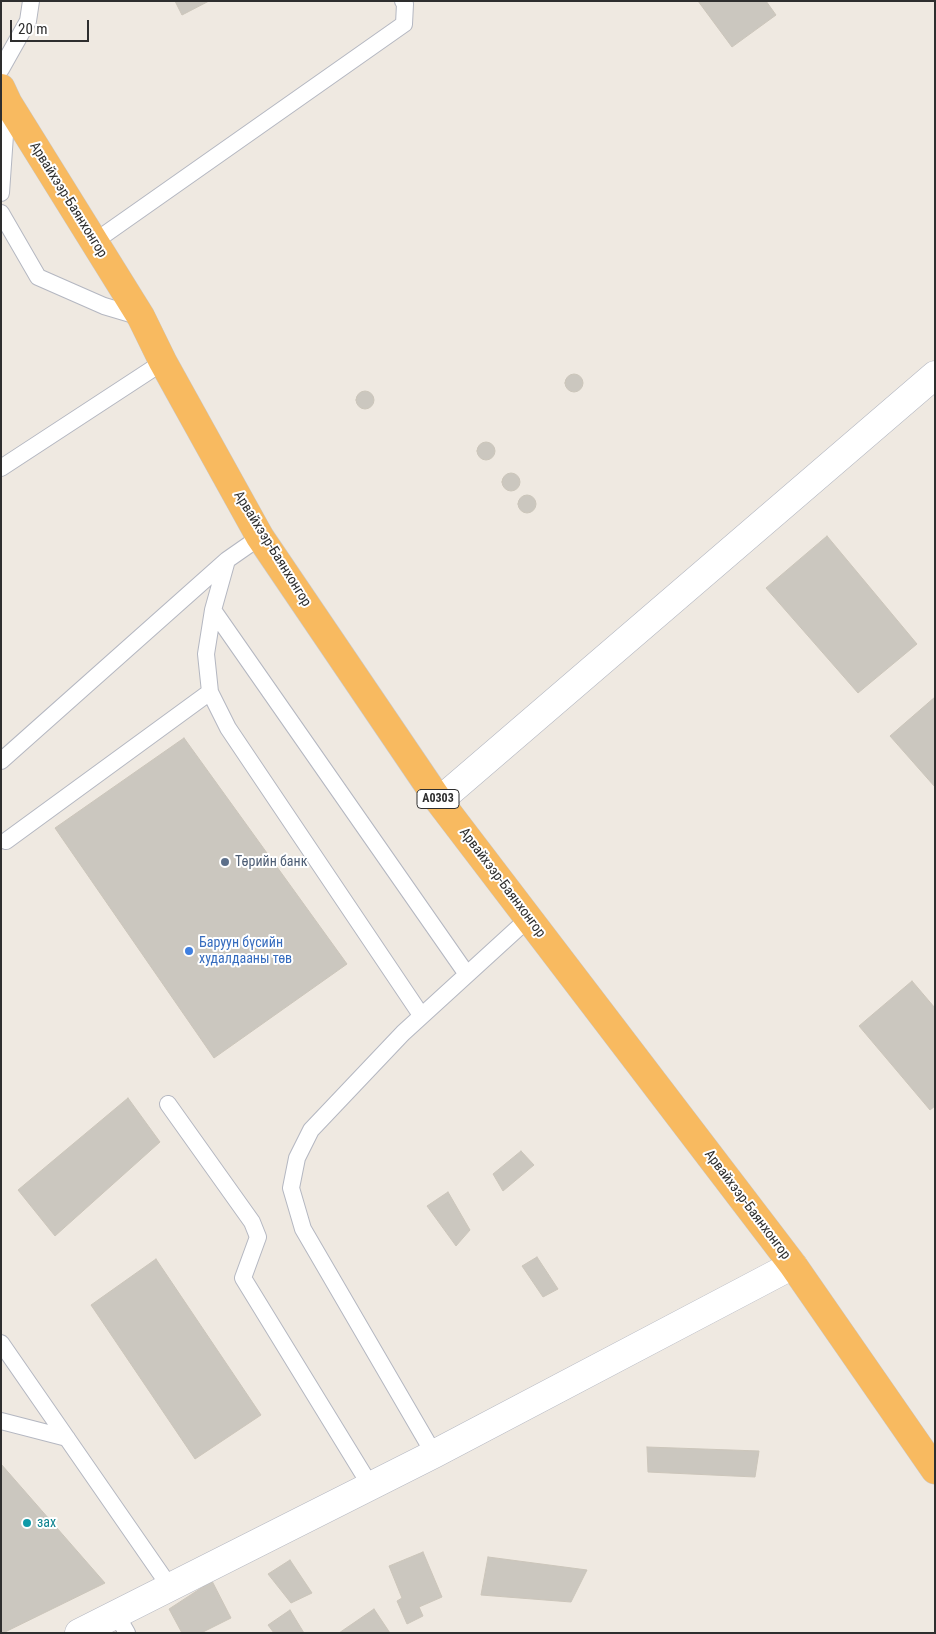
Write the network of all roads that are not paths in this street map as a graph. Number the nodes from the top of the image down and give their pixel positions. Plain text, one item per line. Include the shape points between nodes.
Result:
1 (31, 1) edge
2 (403, 1) edge
3 (1, 69) edge
4 (4, 95) edge
5 (1, 193) edge
6 (1, 213) edge
7 (94, 242) junction
8 (140, 317) junction
9 (163, 362) junction
10 (935, 376) edge
11 (1, 468) edge
12 (260, 536) junction
13 (227, 560) junction
14 (213, 610) junction
15 (210, 692) junction
16 (1, 761) edge
17 (439, 801) junction
18 (6, 841) dead end
19 (529, 918) junction
20 (466, 973) junction
21 (422, 1015) junction
22 (168, 1104) dead end
23 (793, 1265) junction
24 (1, 1343) edge
25 (1, 1422) edge
26 (67, 1438) junction
27 (434, 1454) junction
28 (935, 1470) edge
29 (370, 1486) junction
30 (170, 1587) junction
31 (104, 1627) edge

1 - 3 lane via 28,22
2 - 7 lane via 404,24
4 - 5 lane
4 - 7 highway, Арвайхээр-Баянхонгор / A0303
6 - 8 lane via 38,277 104,306
7 - 8 highway, Арвайхээр-Баянхонгор / A0303
8 - 9 highway, Арвайхээр-Баянхонгор / A0303
9 - 11 lane
9 - 12 highway, Арвайхээр-Баянхонгор / A0303
10 - 17 street
12 - 13 lane
12 - 17 highway, Арвайхээр-Баянхонгор / A0303
13 - 14 lane
13 - 16 lane
14 - 15 lane via 206,654
14 - 20 lane
15 - 18 lane
15 - 21 lane via 228,728
17 - 19 highway, Арвайхээр-Баянхонгор / A0303
19 - 20 lane
19 - 23 highway, Арвайхээр-Баянхонгор / A0303
20 - 21 lane
21 - 27 lane via 311,1130 297,1158 291,1188 303,1229
22 - 29 lane via 252,1222 258,1237 243,1278
23 - 27 street
23 - 28 highway, Арвайхээр-Баянхонгор / A0303
24 - 26 lane
25 - 26 lane
26 - 30 lane
27 - 29 street
29 - 30 street
30 - 31 street

